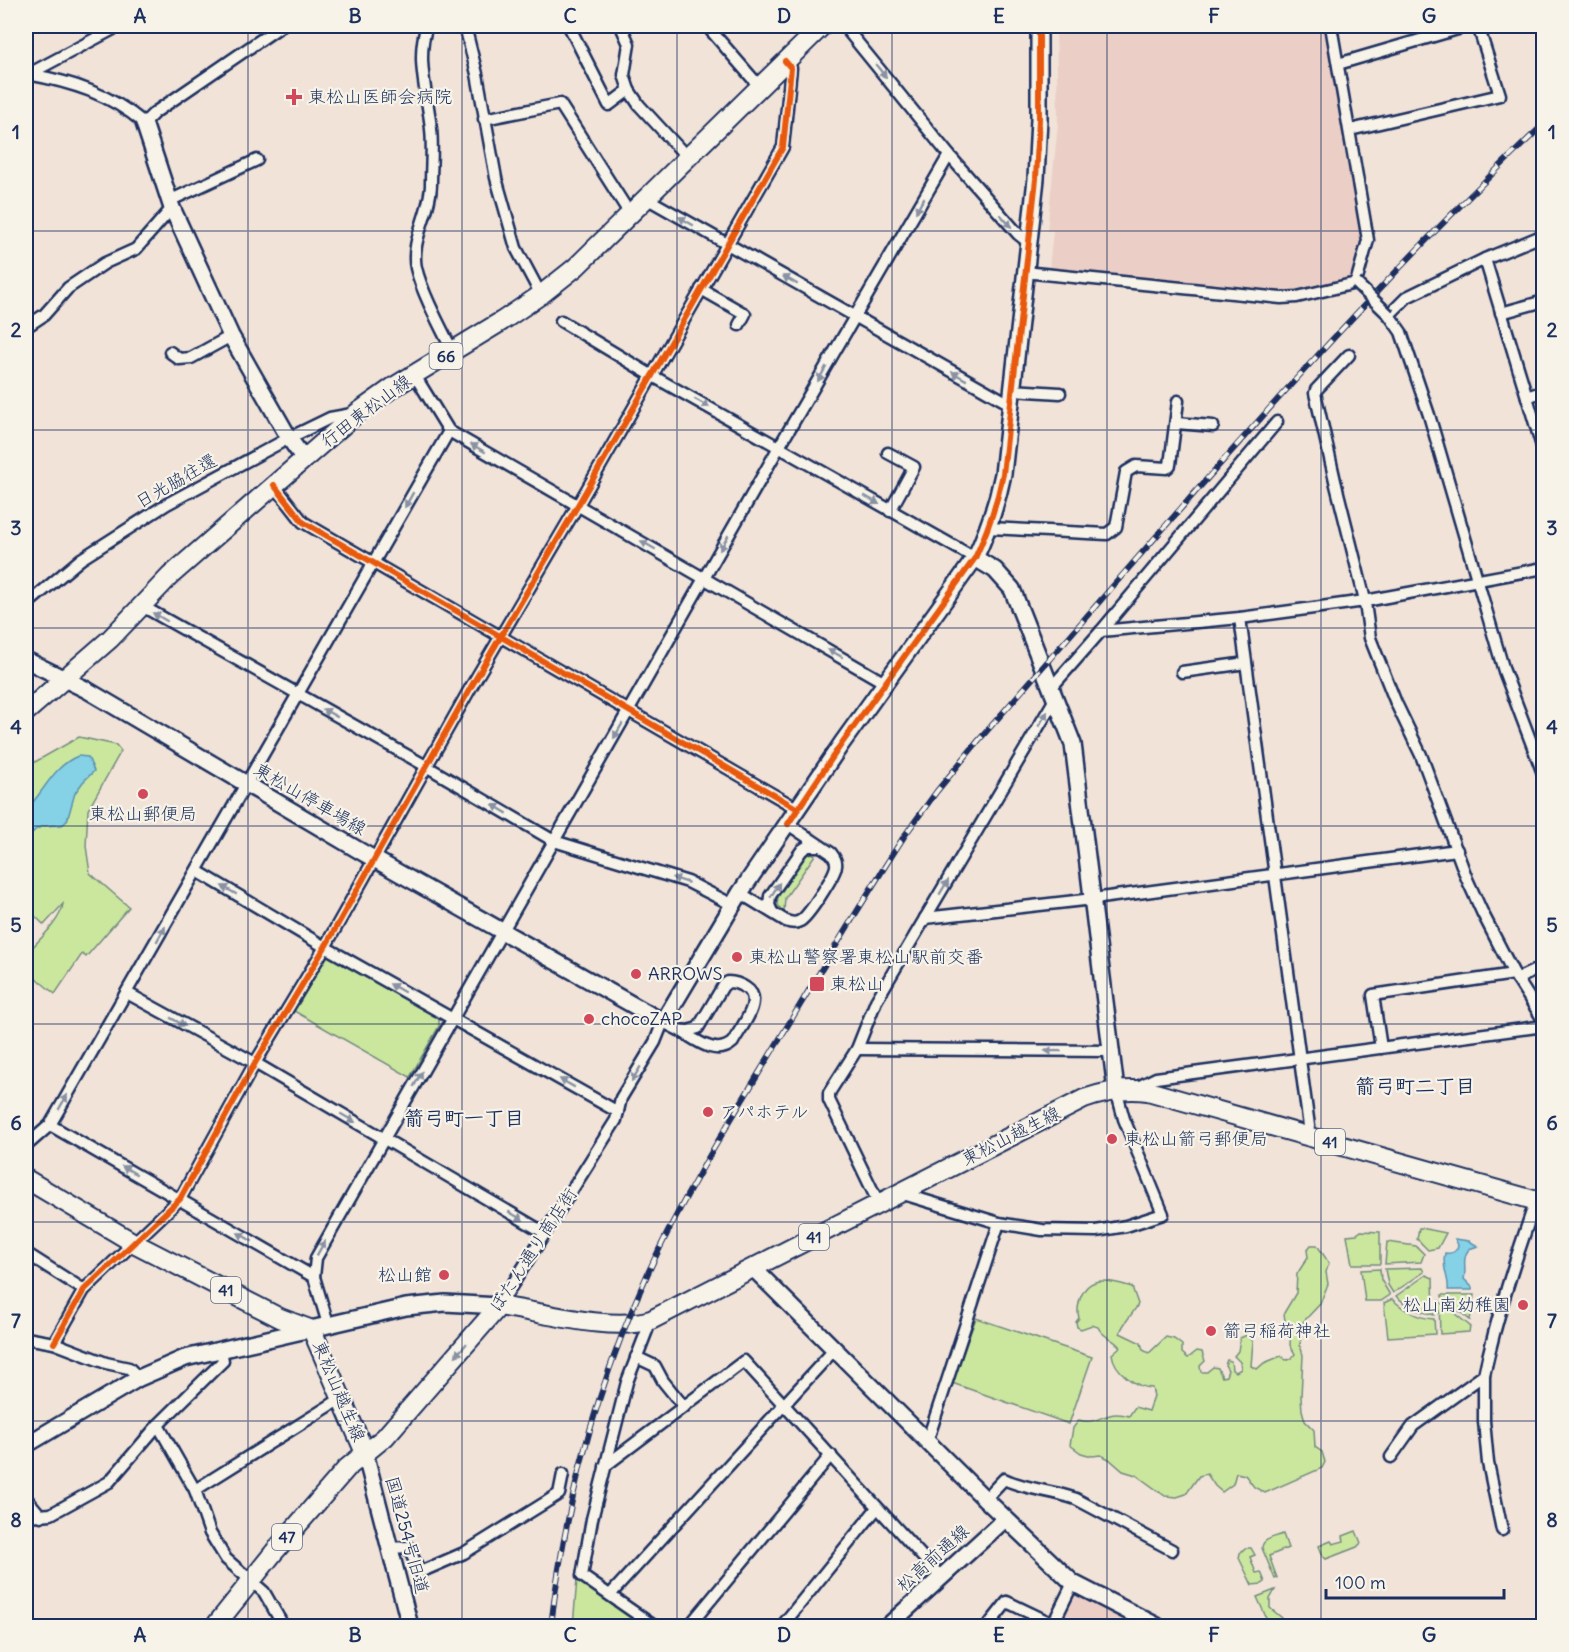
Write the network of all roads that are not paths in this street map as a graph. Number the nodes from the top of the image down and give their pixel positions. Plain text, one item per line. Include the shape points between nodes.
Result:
1 (119, 26) edge
2 (427, 26) edge
3 (465, 26) edge
4 (569, 26) edge
5 (621, 26) edge
6 (707, 26) edge
7 (822, 26) edge
8 (844, 26) edge
9 (1039, 26) edge
10 (1331, 26) edge
11 (1468, 26) edge
12 (1478, 26) edge
13 (275, 27) edge
14 (786, 61) junction
15 (1338, 64) junction
16 (26, 73) edge
17 (759, 86) junction
18 (629, 90) junction
19 (484, 119) junction
20 (144, 123) junction
21 (1350, 130) junction
22 (949, 155) junction
23 (687, 157) junction
24 (257, 160) dead end
25 (646, 198) junction
26 (170, 205) junction
27 (630, 214) junction
28 (1544, 235) edge
29 (1028, 242) junction
30 (727, 244) junction
31 (1485, 260) junction
32 (1024, 272) junction
33 (1356, 283) junction
34 (701, 289) junction
35 (541, 295) junction
36 (1544, 302) edge
37 (1501, 313) junction
38 (1389, 315) junction
39 (855, 318) junction
40 (561, 321) dead end
41 (739, 325) dead end
42 (26, 327) edge
43 (231, 336) junction
44 (171, 352) dead end
45 (453, 352) junction
46 (1349, 355) dead end
47 (414, 374) junction
48 (651, 375) junction
49 (1544, 391) edge
50 (1059, 393) dead end
51 (1011, 397) junction
52 (1527, 397) junction
53 (1178, 401) dead end
54 (357, 414) junction
55 (1277, 422) dead end
56 (1176, 423) junction
57 (1213, 426) dead end
58 (449, 431) junction
59 (289, 438) junction
60 (779, 447) junction
61 (888, 453) dead end
62 (1544, 453) edge
63 (304, 459) junction
64 (274, 485) junction
65 (578, 505) junction
66 (890, 511) junction
67 (989, 528) junction
68 (975, 558) junction
69 (374, 563) junction
70 (1544, 568) edge
71 (705, 578) junction
72 (1477, 580) junction
73 (1365, 601) junction
74 (26, 605) edge
75 (142, 606) junction
76 (1240, 618) junction
77 (1101, 631) junction
78 (502, 638) junction
79 (26, 660) edge
80 (1246, 663) junction
81 (1182, 672) dead end
82 (64, 680) junction
83 (885, 683) junction
84 (1053, 693) junction
85 (298, 695) junction
86 (630, 710) junction
87 (26, 712) edge
88 (426, 766) junction
89 (1544, 776) edge
90 (246, 785) junction
91 (798, 808) junction
92 (788, 824) junction
93 (554, 841) junction
94 (821, 846) junction
95 (1457, 850) junction
96 (374, 858) junction
97 (197, 872) junction
98 (1275, 875) junction
99 (736, 899) junction
100 (1093, 899) junction
101 (772, 912) junction
102 (925, 918) junction
103 (502, 932) junction
104 (325, 947) junction
105 (1544, 966) edge
106 (1515, 977) junction
107 (127, 993) junction
108 (452, 1019) junction
109 (1544, 1021) edge
110 (663, 1022) junction
111 (1544, 1026) edge
112 (698, 1028) junction
113 (679, 1030) junction
114 (708, 1046) junction
115 (1381, 1048) junction
116 (857, 1049) junction
117 (1111, 1051) junction
118 (1300, 1059) junction
119 (255, 1064) junction
120 (1134, 1089) junction
121 (1116, 1090) junction
122 (618, 1112) junction
123 (50, 1125) junction
124 (1307, 1136) junction
125 (384, 1139) junction
126 (26, 1146) edge
127 (26, 1179) edge
128 (900, 1192) junction
129 (180, 1199) junction
130 (1540, 1202) edge
131 (879, 1204) junction
132 (999, 1223) junction
133 (545, 1233) junction
134 (134, 1243) junction
135 (26, 1253) edge
136 (753, 1268) junction
137 (314, 1277) junction
138 (84, 1290) junction
139 (499, 1306) junction
140 (651, 1320) junction
141 (320, 1327) junction
142 (26, 1338) edge
143 (54, 1343) junction
144 (221, 1349) junction
145 (834, 1350) junction
146 (636, 1357) junction
147 (1484, 1375) junction
148 (140, 1378) junction
149 (342, 1398) junction
150 (785, 1405) junction
151 (684, 1407) junction
152 (158, 1425) junction
153 (927, 1442) junction
154 (26, 1445) edge
155 (365, 1452) junction
156 (831, 1455) junction
157 (1391, 1457) dead end
158 (605, 1466) junction
159 (563, 1474) dead end
160 (195, 1490) junction
161 (26, 1498) edge
162 (985, 1499) junction
163 (877, 1508) junction
164 (26, 1516) edge
165 (40, 1516) junction
166 (1005, 1519) junction
167 (1502, 1530) dead end
168 (390, 1548) junction
169 (1172, 1550) dead end
170 (941, 1577) junction
171 (251, 1580) junction
172 (1073, 1583) junction
173 (610, 1595) junction
174 (1053, 1625) edge
175 (214, 1626) edge
176 (275, 1626) edge
177 (410, 1626) edge
178 (654, 1626) edge
179 (689, 1626) edge
180 (782, 1626) edge
181 (888, 1626) edge
182 (988, 1626) edge
183 (1156, 1626) edge

1 - 16 street
2 - 45 street via 422,55 432,131 431,196 417,243 416,267
3 - 19 street
4 - 18 street via 609,105
5 - 18 street via 629,44 624,75
6 - 17 street
7 - 14 main road, 行田東松山線 / 66
8 -> 22 street
9 - 29 street via 1036,179
10 - 15 street
11 - 15 street
12 - 21 street via 1500,95
13 - 20 street
14 - 17 main road, 行田東松山線 / 66
14 - 30 street via 791,68 783,147
15 - 21 street
16 - 20 street via 99,93
17 - 23 main road, 行田東松山線 / 66
18 - 23 street
19 - 27 street via 560,104
19 - 35 street via 516,248
20 - 26 street
21 - 33 street via 1368,240
22 -> 29 street
22 -> 39 street
23 - 25 main road, 行田東松山線 / 66
24 - 26 street
25 - 27 main road, 行田東松山線 / 66
30 -> 25 street
26 - 42 street via 136,249 105,263 68,288 44,315
26 - 43 street
27 - 35 main road, 行田東松山線 / 66
28 - 31 street
29 - 32 street
30 - 34 street
39 -> 30 street
31 - 37 street
31 - 38 street via 1407,297
32 - 33 street via 1281,298
32 - 51 street
33 - 38 street, bridge
34 - 41 street via 745,314
34 - 48 street
35 - 45 main road, 行田東松山線 / 66
36 - 37 street
37 - 52 street
38 - 72 street via 1401,332
51 -> 39 street
39 -> 60 street
40 - 48 street
43 - 44 street via 191,358 179,359
43 - 59 street
45 - 47 main road, 行田東松山線 / 66
46 - 73 street via 1315,393
47 - 54 main road, 行田東松山線 / 66
47 - 58 street
48 -> 60 street
48 - 65 street
49 - 52 street
50 - 51 street
51 - 67 street via 1003,474
52 - 62 street
53 - 56 street
54 - 59 street, 日光脇往還 via 330,418
54 - 63 main road, 行田東松山線 / 66
55 - 77 street
56 - 57 street
56 - 67 street via 1170,465 1136,466 1126,472 1116,527 1107,534
65 -> 58 street
58 -> 69 street
59 - 63 street
59 - 74 street, 日光脇往還 via 167,504 102,545
60 -> 66 street
60 -> 71 street
61 - 66 street via 914,467
63 - 64 main road, 行田東松山線 / 66
64 - 69 street via 303,522
64 - 75 main road, 行田東松山線 / 66 via 170,576
71 -> 65 street
65 - 78 street
66 - 68 street
67 - 68 street
68 - 83 street
68 - 84 street via 994,570 1012,589
69 - 78 street
69 - 85 street
70 - 72 street
83 -> 71 street
71 - 86 street
72 - 73 street
72 - 89 street via 1504,671
73 - 76 street
73 - 95 street via 1370,638
75 - 82 main road, 行田東松山線 / 66
85 -> 75 street
76 - 77 street
76 - 80 street
77 - 84 street
78 - 86 street
78 - 88 street
79 - 82 street, 東松山停車場線
80 - 81 street
80 - 98 street
82 - 87 main road, 行田東松山線 / 66
82 - 90 street, 東松山停車場線
83 - 91 street
84 - 100 street via 1073,744
102 -> 84 street
88 -> 85 street
85 - 90 street
86 - 91 street
86 -> 93 street
93 -> 88 street
88 - 96 street
90 - 96 street, 東松山停車場線
90 - 97 street
91 - 92 street
92 - 94 street
92 - 99 street
99 -> 93 street
93 - 103 street
101 -> 94 street via 770,896 802,850
94 - 101 street via 831,853 836,868 805,916 791,923
95 - 98 street
95 - 106 street
96 - 103 street, 東松山停車場線
96 - 104 street
104 -> 97 street
107 -> 97 street
98 - 100 street
98 - 118 street
99 - 101 street
99 - 110 street
100 - 102 street
100 - 117 street
102 - 116 street via 876,1001
103 - 108 street
103 - 110 street, 東松山停車場線
108 -> 104 street
104 - 119 street
105 - 106 street
106 - 109 street
106 - 115 street via 1374,995
107 -> 119 street
123 -> 107 street
122 -> 108 street
125 -> 108 street
110 - 113 street
110 -> 122 street, ぼたん通り商店街 via 621,1098
111 - 115 street
112 - 113 street
112 - 114 street
112 - 114 street via 728,982 748,989 753,1006 733,1042 719,1049
113 - 114 street
115 - 118 street
117 -> 116 street
116 - 131 street via 831,1088 829,1100
117 - 121 street
118 - 120 street via 1156,1078
118 - 124 street
119 -> 125 street
119 - 129 street
120 - 121 main road, 東松山越生線 / 41
120 - 124 main road, 東松山越生線 / 41
121 - 128 main road, 東松山越生線 / 41 via 1084,1099
121 - 132 street via 1163,1214 1096,1231 1042,1230
122 - 133 street, ぼたん通り商店街
123 - 126 street
129 -> 123 street
124 - 130 main road, 東松山越生線 / 41
125 -> 133 street
137 -> 125 street via 316,1258
127 - 134 main road, 東松山越生線 / 41
128 - 131 main road, 東松山越生線 / 41
128 - 132 street
129 - 134 street
137 -> 129 street
130 - 147 street via 1512,1268
131 - 136 main road, 東松山越生線 / 41
132 - 153 street
133 - 139 street, ぼたん通り商店街
134 - 138 street
134 - 141 main road, 東松山越生線 / 41 via 276,1316
135 - 138 street
136 - 140 main road, 東松山越生線 / 41
136 - 145 street
137 - 141 street
138 - 143 street
139 - 140 main road, 東松山越生線 / 41 via 616,1323
139 - 141 street via 428,1304
139 -> 155 main road, ぼたん通り商店街 via 385,1437
140 - 146 street
141 - 144 street
141 - 149 main road, 東松山越生線
142 - 143 street
143 - 148 street via 129,1368
144 - 148 street via 185,1358
144 - 152 street via 223,1361
145 - 150 street
145 - 153 street
146 - 151 street via 655,1366
146 - 158 street
147 - 157 street via 1413,1426
147 - 167 street via 1488,1463
148 - 154 street
149 - 155 main road, 東松山越生線
149 - 160 street
150 - 151 street via 744,1361
150 - 156 street
150 - 173 street
151 - 158 street
152 - 160 street
152 - 165 street via 109,1482 51,1514
153 - 162 street
155 - 168 street, 国道254号旧道
155 - 171 main road, 47 via 343,1472
156 - 163 street
156 - 179 street
158 - 173 street via 582,1575
159 - 168 street via 559,1494 446,1561 420,1572 408,1547
160 - 171 street via 210,1533 226,1559
161 - 165 street
162 - 166 street
162 - 169 street via 1004,1479 1038,1491 1060,1493
163 - 170 street
163 - 180 street
164 - 165 street
166 - 170 street, 松高前通線
166 - 172 street
168 - 177 street, 国道254号旧道
170 - 181 street, 松高前通線
171 - 175 main road, 47
171 - 176 street via 264,1592 280,1620
172 - 174 street
172 - 183 street
173 - 178 street
174 - 182 street via 1007,1602

